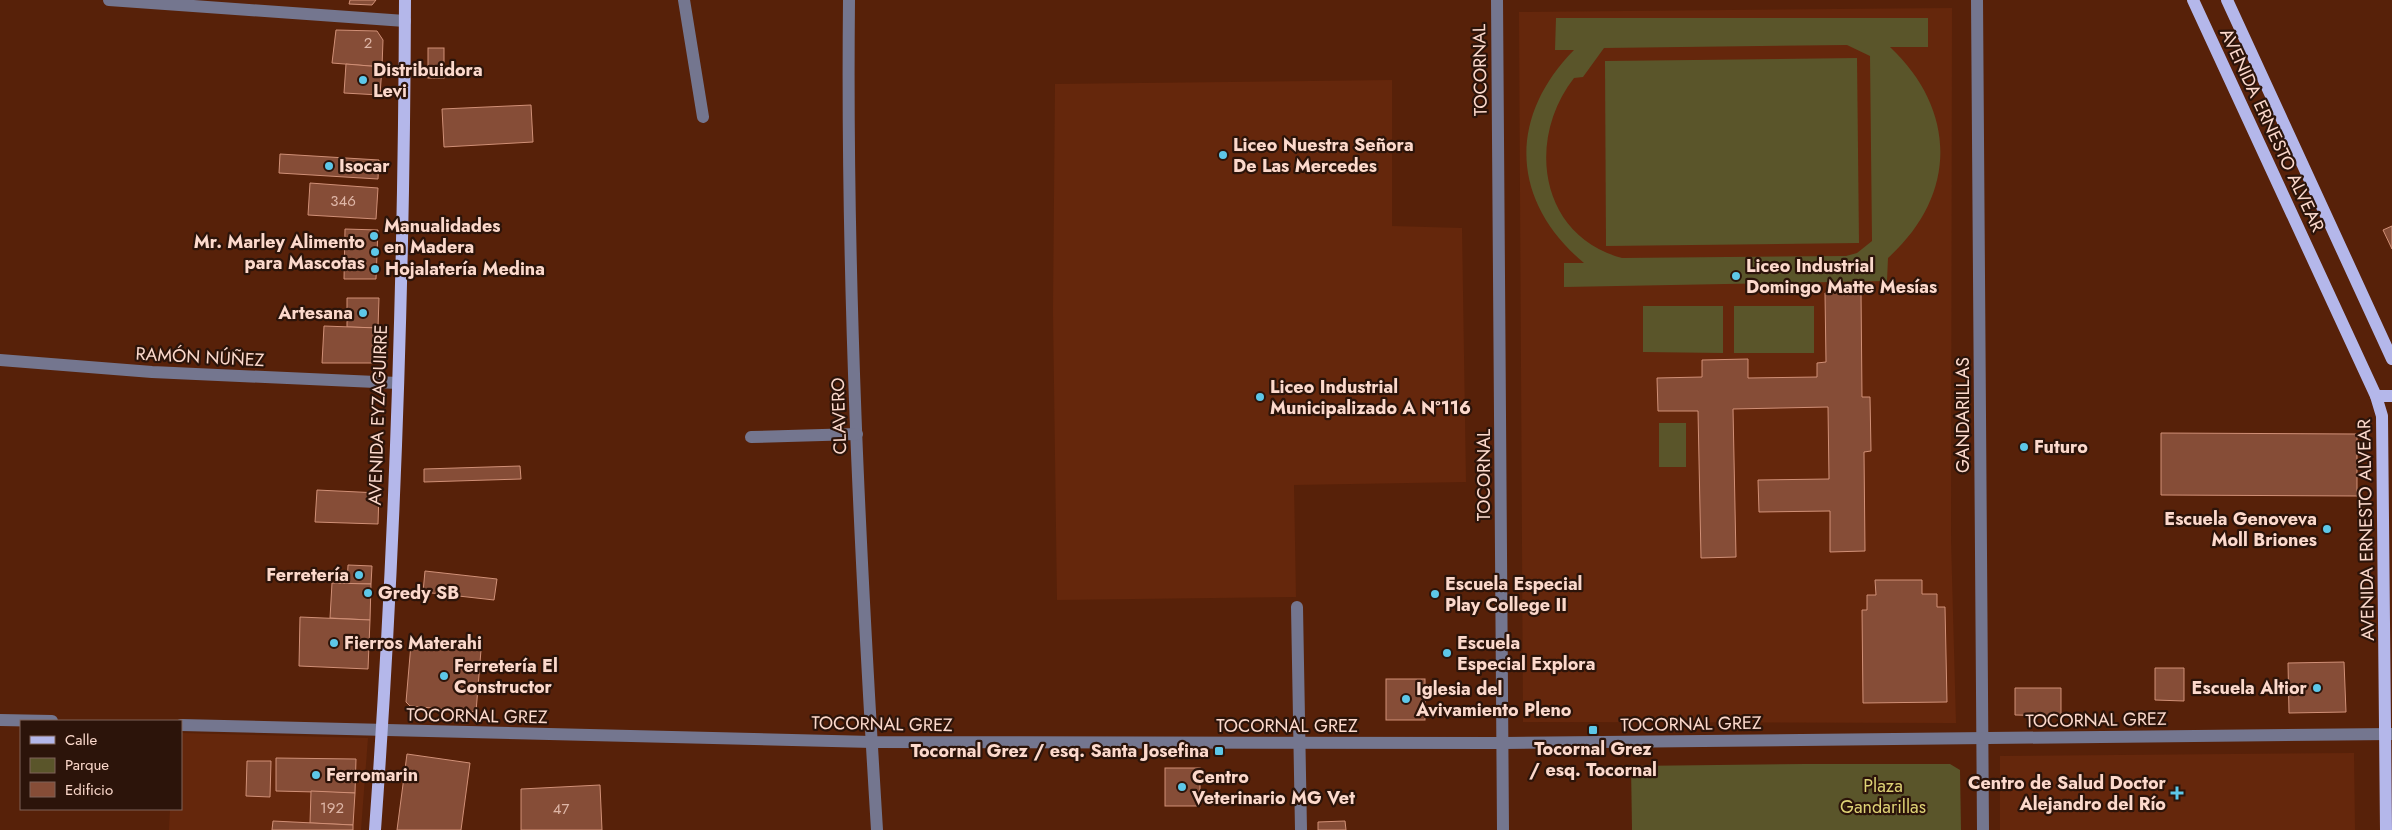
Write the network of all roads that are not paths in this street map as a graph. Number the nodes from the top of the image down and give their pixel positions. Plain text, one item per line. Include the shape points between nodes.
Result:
1 (109, 0) edge
2 (405, 0) edge
3 (684, 0) edge
4 (849, 0) edge
5 (1497, 0) edge
6 (1978, 0) edge
7 (2193, 0) edge
8 (2227, 0) edge
9 (405, 21) junction
10 (703, 117) dead end
11 (2392, 359) edge
12 (0, 360) edge
13 (398, 383) junction
14 (2376, 396) junction
15 (2392, 396) edge
16 (857, 434) junction
17 (751, 437) dead end
18 (2388, 471) edge
19 (1297, 607) dead end
20 (0, 720) edge
21 (20, 720) edge
22 (182, 725) edge
23 (383, 731) junction
24 (2389, 734) edge
25 (1983, 739) junction
26 (872, 742) junction
27 (1299, 743) junction
28 (1503, 744) junction
29 (376, 830) edge
30 (877, 830) edge
31 (1301, 830) edge
32 (1504, 830) edge
33 (1982, 830) edge
34 (2386, 830) edge

1 - 9 street
2 - 9 main road, AVENIDA EYZAGUIRRE
3 - 10 street
4 - 16 street, CLAVERO via 848,188
5 - 28 street, TOCORNAL
6 - 25 street, GANDARILLAS
7 - 14 main road, AVENIDA ERNESTO ALVEAR
8 - 11 main road, AVENIDA ERNESTO ALVEAR
9 - 13 main road, AVENIDA EYZAGUIRRE
12 - 13 street, RAMÓN NÚÑEZ via 152,372
13 - 23 main road, AVENIDA EYZAGUIRRE
14 - 15 main road
14 - 18 main road, AVENIDA ERNESTO ALVEAR via 2384,429
16 - 17 street
16 - 26 street, CLAVERO
18 - 24 main road, AVENIDA ERNESTO ALVEAR
19 - 27 street
20 - 21 street
22 - 23 street, TOCORNAL GREZ
23 - 26 street, TOCORNAL GREZ
23 - 29 main road, AVENIDA EYZAGUIRRE
24 - 25 street, TOCORNAL GREZ
24 - 34 main road, AVENIDA ERNESTO ALVEAR
25 - 28 street, TOCORNAL GREZ
25 - 33 street, GANDARILLAS
26 - 27 street, TOCORNAL GREZ
26 - 30 street, CLAVERO
27 - 28 street, TOCORNAL GREZ
27 - 31 street
28 - 32 street, TOCORNAL

